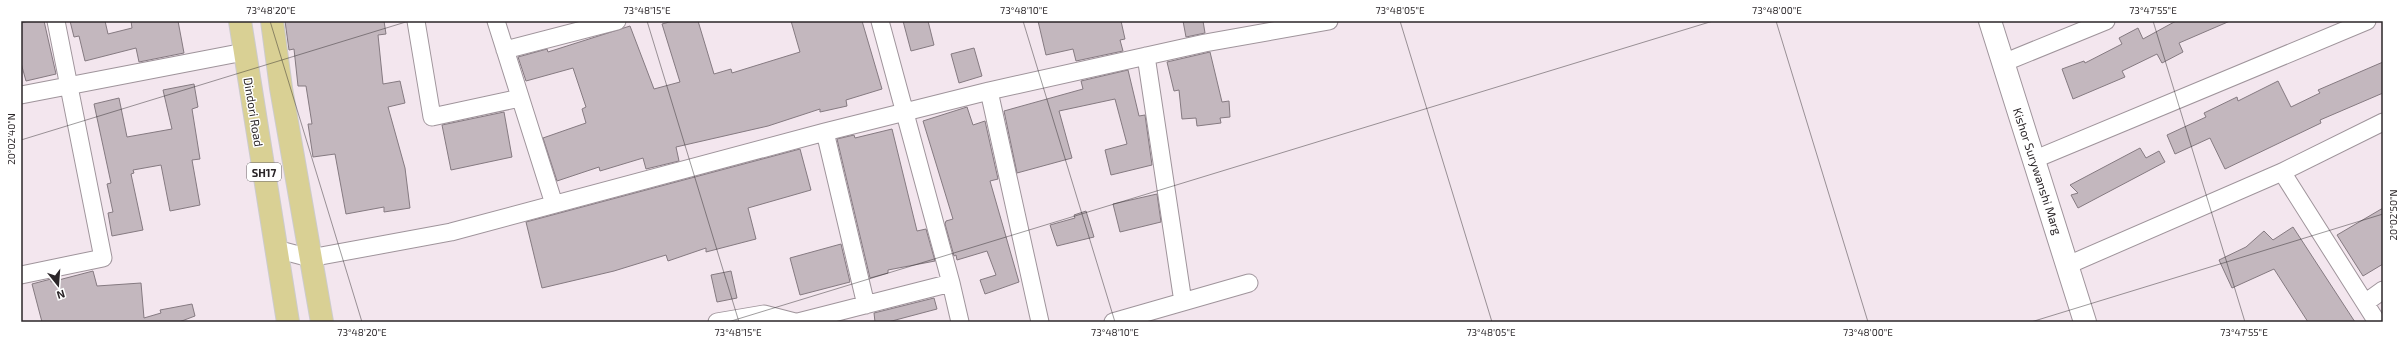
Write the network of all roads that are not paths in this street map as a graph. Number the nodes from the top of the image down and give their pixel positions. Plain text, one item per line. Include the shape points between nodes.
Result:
1 (56, 21) edge
2 (240, 21) edge
3 (272, 21) edge
4 (416, 21) edge
5 (496, 21) edge
6 (617, 21) edge
7 (880, 21) edge
8 (1329, 21) edge
9 (1990, 21) edge
10 (2106, 21) edge
11 (2367, 21) edge
12 (505, 50) junction
13 (244, 52) junction
14 (1146, 56) junction
15 (2003, 62) junction
16 (69, 86) junction
17 (989, 91) junction
18 (21, 95) edge
19 (520, 98) junction
20 (905, 112) junction
21 (2382, 125) edge
22 (825, 132) junction
23 (2033, 160) junction
24 (2282, 172) junction
25 (554, 204) junction
26 (276, 249) junction
27 (310, 258) junction
28 (2068, 265) junction
29 (21, 275) edge
30 (952, 283) junction
31 (1248, 283) dead end
32 (2383, 290) edge
33 (1183, 302) junction
34 (2365, 303) junction
35 (866, 305) junction
36 (844, 317) edge
37 (288, 322) edge
38 (322, 322) edge
39 (717, 322) edge
40 (795, 322) edge
41 (798, 322) edge
42 (960, 322) edge
43 (1040, 322) edge
44 (1113, 322) edge
45 (2085, 322) edge
46 (2377, 322) edge

1 - 16 street
2 - 13 main road, Dindori Road / SH17
3 - 27 main road
4 - 19 street via 432,117
5 - 12 street
6 - 12 street
7 - 20 street
8 - 14 street
9 - 15 street, Kishor Surywanshi Marg
10 - 15 street
11 - 23 street
12 - 19 street
13 - 16 street
13 - 26 main road, Dindori Road / SH17
14 - 17 street
14 - 33 street
15 - 23 street, Kishor Surywanshi Marg
16 - 18 street
16 - 29 street via 103,258
17 - 20 street
17 - 43 street
19 - 25 street
20 - 22 street
20 - 30 street
21 - 24 street
22 - 25 street
22 - 35 street
23 - 28 street, Kishor Surywanshi Marg
24 - 28 street
24 - 34 street
25 - 27 street via 451,232
26 - 27 street
26 - 37 main road, Dindori Road / SH17
27 - 38 main road
28 - 45 street, Kishor Surywanshi Marg
30 - 35 street
30 - 42 street
31 - 33 street
32 - 34 street
33 - 44 street
34 - 46 street
35 - 36 street
36 - 41 street
39 - 40 street via 764,314

